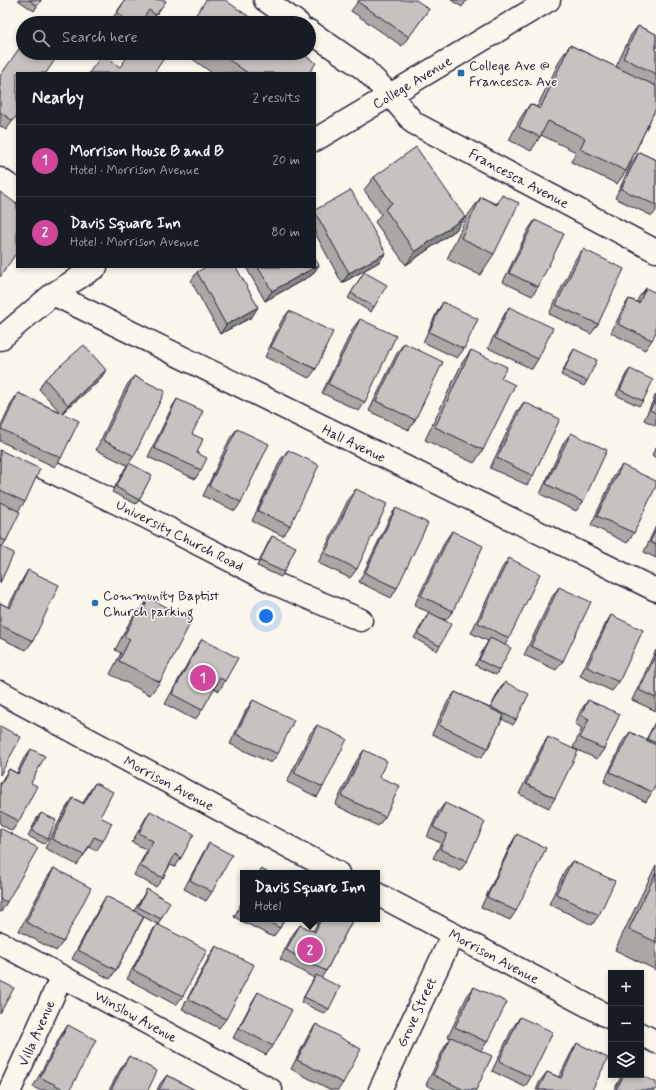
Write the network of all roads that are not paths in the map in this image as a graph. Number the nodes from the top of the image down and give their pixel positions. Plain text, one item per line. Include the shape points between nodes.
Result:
1 (265, 0) edge
2 (549, 0) edge
3 (288, 16) edge
4 (316, 36) edge
5 (390, 95) junction
6 (316, 139) edge
7 (0, 179) edge
8 (16, 190) edge
9 (656, 251) edge
10 (94, 268) edge
11 (53, 294) junction
12 (0, 339) edge
13 (0, 448) edge
14 (656, 590) edge
15 (361, 620) dead end
16 (0, 692) edge
17 (332, 870) edge
18 (380, 896) edge
19 (453, 934) junction
20 (0, 942) edge
21 (62, 976) junction
22 (608, 1016) edge
23 (644, 1036) edge
24 (656, 1042) edge
25 (10, 1090) edge
26 (272, 1090) edge
27 (380, 1090) edge

1 - 3 street
2 - 5 street, College Avenue
4 - 5 street, Francesca Avenue via 364,69
5 - 6 street, College Avenue
5 - 9 street, Francesca Avenue via 414,123
7 - 8 street
10 - 11 street
11 - 12 street
11 - 14 street, Hall Avenue
13 - 15 street, University Church Road via 142,515 278,585
16 - 17 street, Morrison Avenue
18 - 19 street, Morrison Avenue
19 - 22 street, Morrison Avenue
19 - 27 street, Grove Street
20 - 21 street, Winslow Avenue
21 - 25 street, Villa Avenue
21 - 26 street, Winslow Avenue
23 - 24 street

